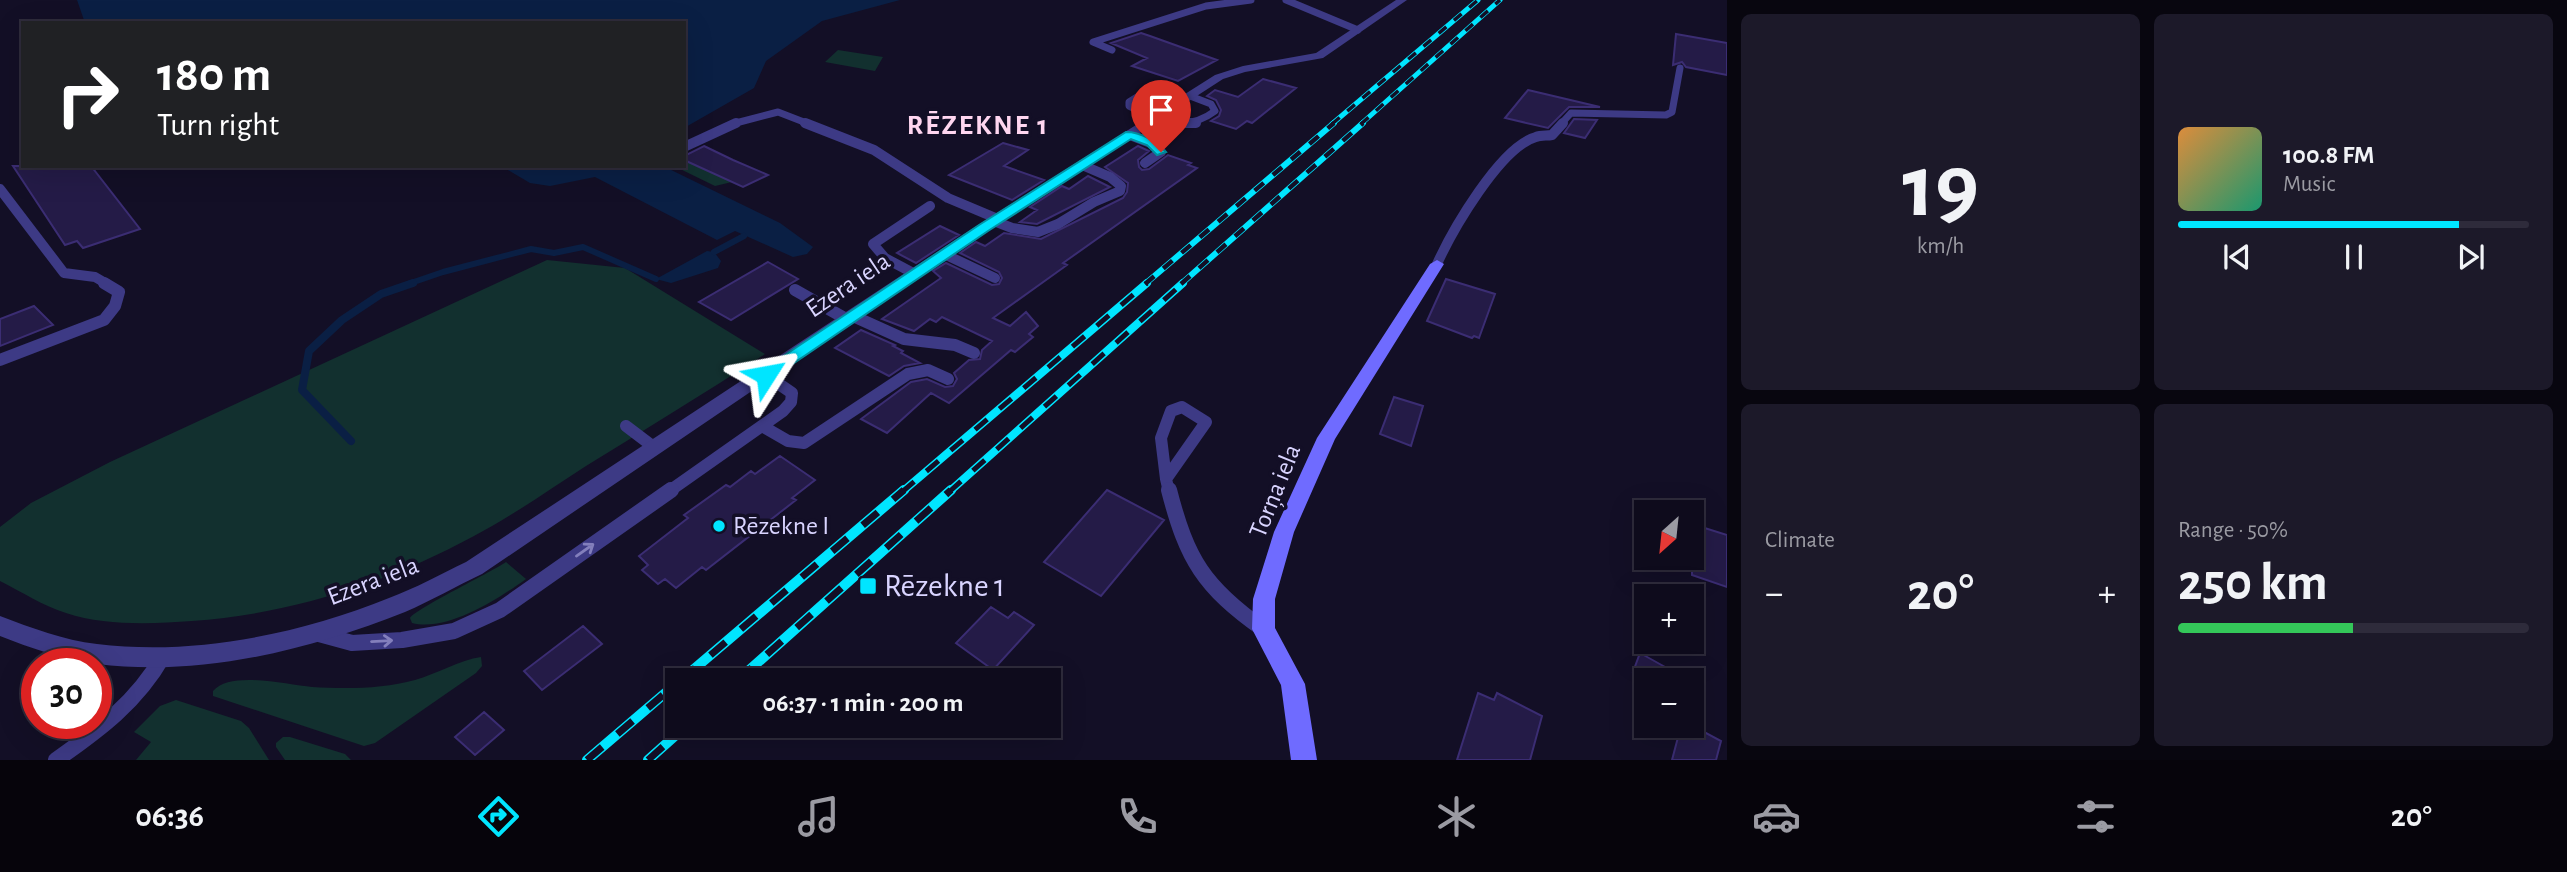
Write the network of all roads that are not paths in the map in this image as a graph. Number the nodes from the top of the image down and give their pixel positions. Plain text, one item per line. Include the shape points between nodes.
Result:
1 (1251, 0) edge
2 (1286, 0) edge
3 (1402, 0) edge
4 (1358, 30) junction
5 (1112, 50) dead end
6 (1680, 68) dead end
7 (1158, 84) dead end
8 (1190, 96) junction
9 (1157, 117) junction
10 (1130, 135) junction
11 (686, 146) edge
12 (1145, 163) dead end
13 (1082, 165) junction
14 (0, 188) edge
15 (930, 206) dead end
16 (996, 220) junction
17 (944, 254) junction
18 (1437, 264) joint
19 (915, 274) junction
20 (995, 278) dead end
21 (795, 290) dead end
22 (850, 318) junction
23 (974, 353) dead end
24 (0, 360) edge
25 (766, 375) junction
26 (948, 379) dead end
27 (626, 426) dead end
28 (762, 426) junction
29 (655, 448) junction
30 (1166, 479) junction
31 (0, 626) edge
32 (1264, 629) junction
33 (315, 633) junction
34 (163, 656) junction
35 (56, 760) edge
36 (1304, 760) edge

1 - 5 lane via 1206,6 1093,42
2 - 4 lane
3 - 4 street, Ezera iela
4 - 8 street, Ezera iela via 1319,56 1231,72
6 - 18 lane via 1672,112 1666,115 1571,113 1552,135 1534,136 1518,148 1483,185 1454,227
7 - 9 lane via 1129,102 1134,109
8 - 9 street, Ezera iela
8 - 9 lane via 1215,110 1191,123
9 - 10 street, Ezera iela
10 - 12 lane via 1161,152
10 - 13 street, Ezera iela
11 - 16 lane via 739,121 778,112 874,150 948,198
13 - 16 street, Ezera iela
13 - 16 lane via 1110,177 1120,191 1044,232
14 - 24 lane via 64,273 95,277 119,292 104,320
15 - 19 lane via 873,244 885,258
16 - 17 street, Ezera iela
17 - 19 street, Ezera iela
17 - 20 lane
18 - 32 street, Torņa iela via 1326,438 1284,532 1264,599
19 - 22 street, Ezera iela
21 - 22 lane
22 - 23 lane via 905,339 957,343
22 - 25 street, Ezera iela
25 - 28 lane via 792,393 792,402
25 - 29 street, Ezera iela
26 - 28 lane via 928,370 908,374 804,443 788,442
27 - 29 lane
33 -> 28 lane via 352,643 402,640 454,631 500,610
29 - 33 street, Ezera iela via 474,568 399,604
30 - 30 lane via 1206,422 1182,407 1171,411 1161,438
30 - 32 lane via 1179,533 1202,578 1229,606
31 - 34 street, Ezera iela via 60,648
32 - 36 street via 1293,684
33 - 34 street, Ezera iela via 236,651
34 - 35 lane via 118,717

